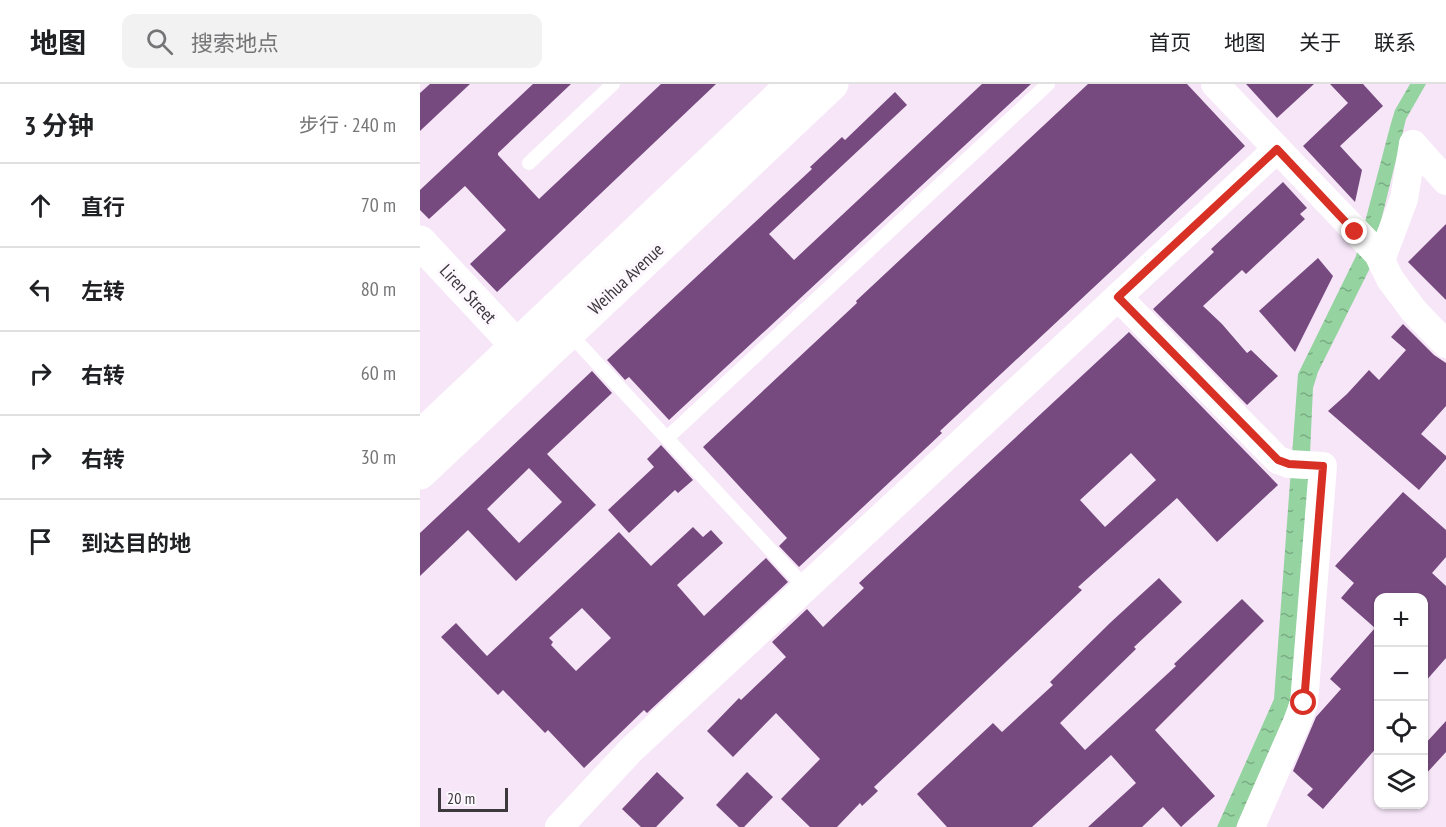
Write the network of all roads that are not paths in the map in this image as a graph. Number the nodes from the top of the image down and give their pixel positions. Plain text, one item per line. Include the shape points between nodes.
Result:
1 (613, 84) edge
2 (793, 84) edge
3 (831, 84) edge
4 (1048, 84) edge
5 (1215, 84) edge
6 (1277, 149) junction
7 (529, 163) dead end
8 (1446, 181) edge
9 (420, 242) edge
10 (1379, 257) junction
11 (1118, 297) junction
12 (569, 333) junction
13 (1446, 344) edge
14 (517, 346) junction
15 (420, 437) edge
16 (667, 438) junction
17 (420, 473) edge
18 (806, 588) junction
19 (559, 827) edge
20 (1251, 827) edge

1 - 7 lane
2 - 14 main road, Weihua Avenue
3 - 12 main road, Weihua Avenue
4 - 16 lane
5 - 6 street
6 - 10 street
6 - 11 street
8 - 10 street via 1413,144 1404,199
9 - 14 main road, Liren Street
10 - 13 street via 1414,311
11 - 18 street
11 - 20 street via 1278,460 1323,466 1304,703
12 - 16 lane
12 - 17 main road, Weihua Avenue
14 - 15 main road, Weihua Avenue
16 - 18 lane
18 - 19 street via 631,750

